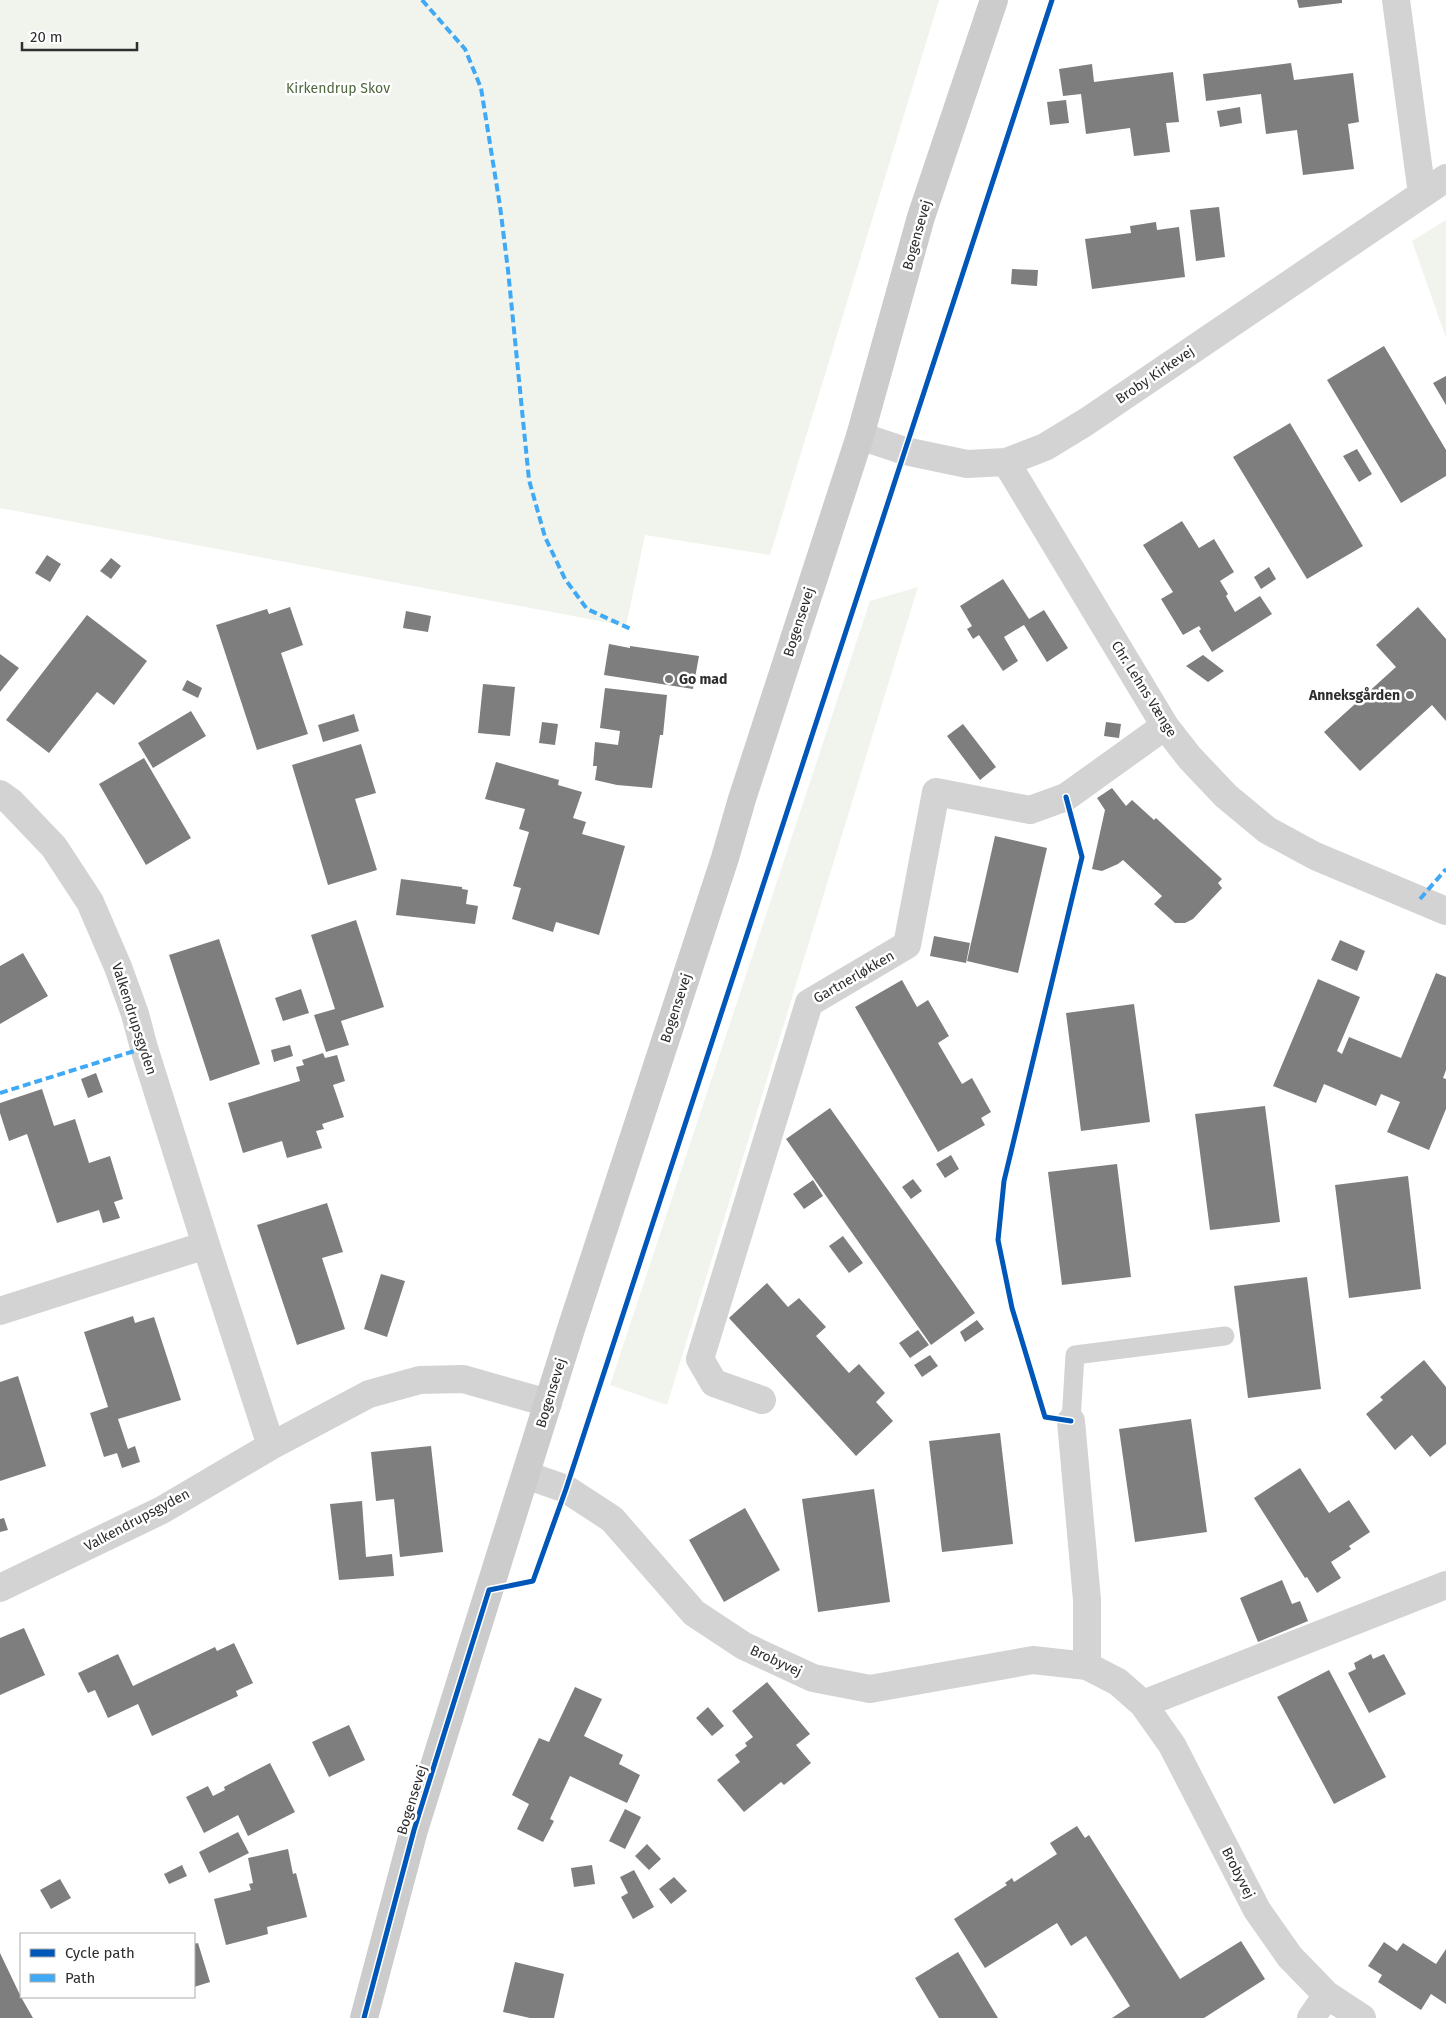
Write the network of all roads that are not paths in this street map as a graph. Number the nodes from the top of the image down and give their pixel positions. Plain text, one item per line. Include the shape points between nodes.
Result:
1 (994, 0) edge
2 (1396, 0) edge
3 (1446, 178) edge
4 (1422, 194) junction
5 (860, 436) junction
6 (1006, 462) junction
7 (1164, 726) junction
8 (0, 794) edge
9 (1446, 910) edge
10 (206, 1245) junction
11 (0, 1311) edge
12 (1225, 1336) dead end
13 (762, 1400) dead end
14 (548, 1403) junction
15 (1071, 1421) joint
16 (271, 1446) junction
17 (526, 1474) junction
18 (1446, 1585) edge
19 (0, 1588) edge
20 (1087, 1666) junction
21 (1143, 1704) junction
22 (1327, 1995) junction
23 (364, 2018) edge
24 (1311, 2018) edge
25 (1362, 2018) edge

1 - 5 main road, Bogensevej via 921,216
2 - 4 street
3 - 4 street, Broby Kirkevej
4 - 6 street, Broby Kirkevej via 1086,422 1045,447
5 - 6 street, Broby Kirkevej via 905,452 967,464
5 - 14 main road, Bogensevej
6 - 7 street, Chr. Lehns Vænge
7 - 9 street, Chr. Lehns Vænge via 1226,796 1266,830 1315,856
7 - 13 street, Gartnerløkken via 1066,797 1030,810 936,792 907,946 809,1003 700,1358 714,1383
8 - 10 street, Valkendrupsgyden via 54,847 90,902 135,1014
10 - 11 street
10 - 16 street, Valkendrupsgyden
12 - 15 lane via 1075,1355
14 - 16 street, Valkendrupsgyden via 464,1378 420,1380 369,1394
14 - 17 main road, Bogensevej
15 - 20 street via 1087,1600
16 - 19 street, Valkendrupsgyden via 162,1510
17 - 20 street, Brobyvej via 566,1489 612,1519 694,1613 744,1646 813,1678 870,1688 1033,1660
17 - 23 main road, Bogensevej via 414,1830
18 - 21 street
20 - 21 street, Brobyvej via 1118,1682
21 - 22 street, Brobyvej via 1172,1745 1257,1910 1290,1957
22 - 24 street
22 - 25 street, Brobyvej

